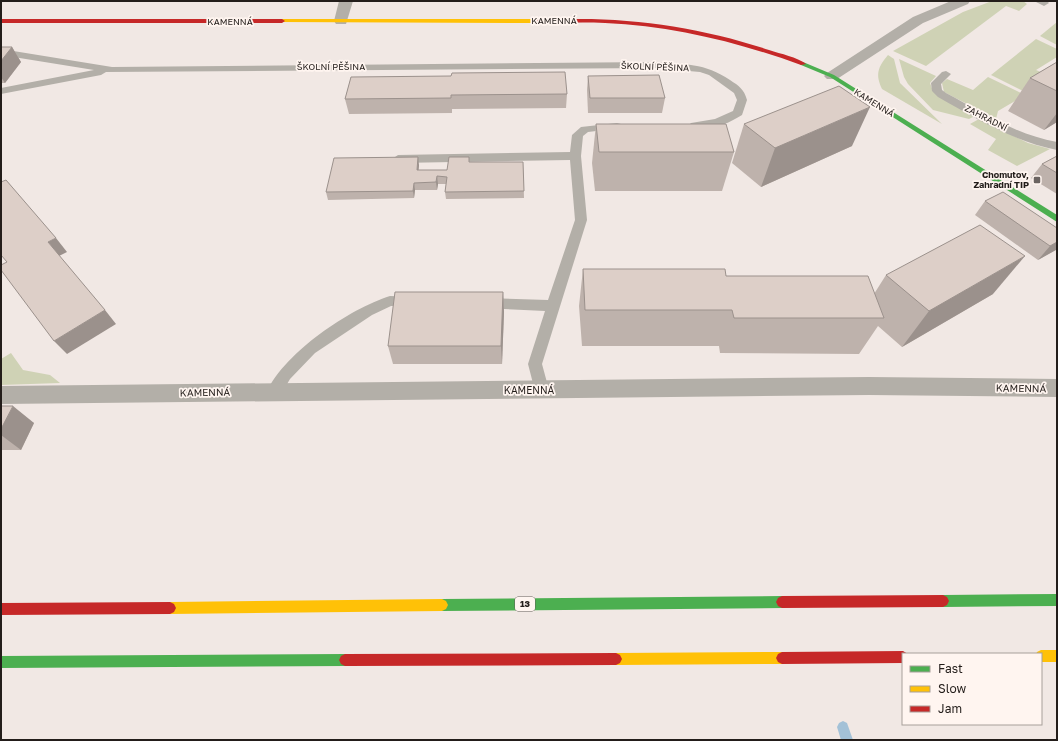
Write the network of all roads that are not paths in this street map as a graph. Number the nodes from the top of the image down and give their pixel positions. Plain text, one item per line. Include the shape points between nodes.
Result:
1 (346, 1) edge
2 (963, 1) edge
3 (1, 21) edge
4 (341, 21) junction
5 (1, 52) edge
6 (112, 70) junction
7 (946, 74) dead end
8 (832, 76) junction
9 (1, 91) edge
10 (683, 125) edge
11 (629, 126) edge
12 (1057, 146) edge
13 (574, 156) junction
14 (384, 159) edge
15 (1057, 219) edge
16 (429, 302) edge
17 (467, 303) edge
18 (553, 306) junction
19 (1057, 388) edge
20 (541, 390) junction
21 (275, 391) junction
22 (1, 395) edge
23 (1054, 599) edge
24 (1, 609) edge
25 (1042, 656) edge
26 (1057, 656) edge
27 (902, 657) edge
28 (1, 662) edge

1 - 4 street
2 - 8 street via 918,20
3 - 4 main road, KAMENNÁ
4 - 8 main road, KAMENNÁ via 605,21 657,26 743,44 780,55
5 - 6 lane, ŠKOLNÍ PĚŠINA
6 - 9 lane, ŠKOLNÍ PĚŠINA
6 - 10 lane, ŠKOLNÍ PĚŠINA via 655,65 701,69 713,73 739,91 742,100 738,113 714,124
7 - 12 lane, ZAHRADNÍ via 936,83 937,91 942,95 1038,144
8 - 15 main road, KAMENNÁ
11 - 13 lane via 585,129 578,134
13 - 14 lane
13 - 18 lane via 581,220
16 - 21 lane via 390,301 367,311 310,348 285,375
17 - 18 lane
18 - 20 lane via 535,364
19 - 20 street, KAMENNÁ via 869,386
20 - 21 street, KAMENNÁ
21 - 22 street, KAMENNÁ
23 - 24 main road, 13
25 - 26 main road
27 - 28 main road

